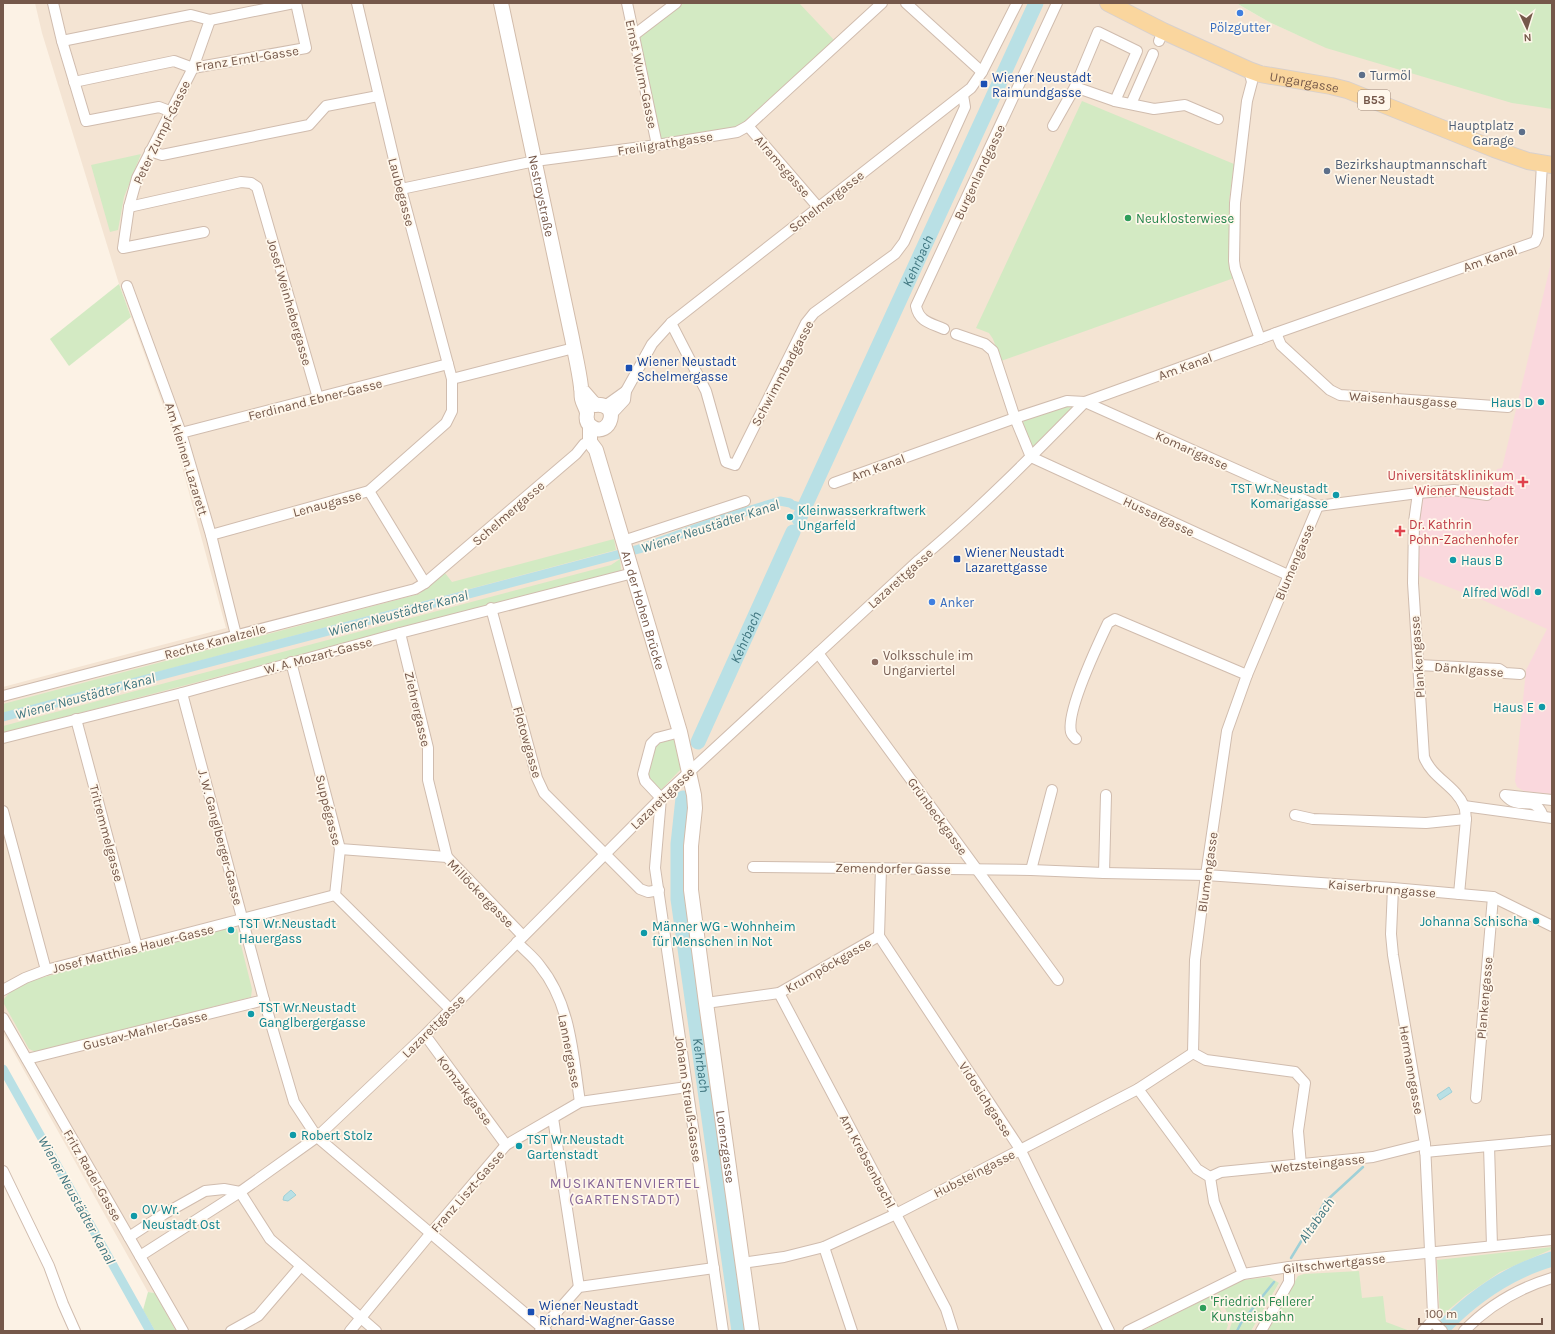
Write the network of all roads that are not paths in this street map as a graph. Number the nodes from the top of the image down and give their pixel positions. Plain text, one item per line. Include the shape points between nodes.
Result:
1 (53, 3) edge
2 (295, 3) edge
3 (357, 3) edge
4 (501, 3) edge
5 (627, 3) edge
6 (676, 3) edge
7 (882, 3) edge
8 (906, 3) edge
9 (1017, 3) edge
10 (1057, 3) edge
11 (1108, 3) edge
12 (210, 20) junction
13 (634, 35) junction
14 (62, 41) junction
15 (1154, 54) dead end
16 (193, 68) junction
17 (1249, 70) junction
18 (982, 72) junction
19 (74, 82) junction
20 (1075, 87) junction
21 (963, 95) junction
22 (378, 96) junction
23 (1114, 101) junction
24 (1131, 104) junction
25 (172, 112) junction
26 (1218, 119) dead end
27 (748, 126) junction
28 (1053, 126) dead end
29 (657, 145) junction
30 (150, 151) junction
31 (534, 161) junction
32 (1547, 164) edge
33 (401, 189) junction
34 (818, 207) junction
35 (128, 208) junction
36 (204, 232) dead end
37 (126, 286) dead end
38 (671, 323) junction
39 (944, 329) dead end
40 (1276, 333) junction
41 (960, 335) dead end
42 (1260, 339) junction
43 (574, 348) junction
44 (448, 364) junction
45 (452, 379) junction
46 (318, 398) junction
47 (1085, 402) junction
48 (1508, 407) dead end
49 (599, 409) junction
50 (1015, 418) junction
51 (595, 428) junction
52 (181, 433) junction
53 (593, 446) junction
54 (1031, 457) junction
55 (834, 483) dead end
56 (369, 492) junction
57 (1418, 493) junction
58 (1487, 495) dead end
59 (745, 502) dead end
60 (1318, 506) junction
61 (211, 534) junction
62 (624, 543) junction
63 (632, 569) junction
64 (1288, 575) junction
65 (425, 583) junction
66 (491, 608) junction
67 (400, 633) junction
68 (236, 635) junction
69 (818, 653) junction
70 (291, 662) junction
71 (1418, 665) junction
72 (1520, 674) dead end
73 (1247, 675) junction
74 (182, 693) junction
75 (3, 696) edge
76 (76, 719) junction
77 (680, 732) junction
78 (3, 738) edge
79 (1076, 739) dead end
80 (690, 771) junction
81 (1052, 790) dead end
82 (1106, 795) dead end
83 (661, 798) junction
84 (1552, 800) edge
85 (1464, 806) junction
86 (3, 811) edge
87 (1295, 815) dead end
88 (1547, 817) edge
89 (1466, 819) junction
90 (340, 849) junction
91 (605, 854) junction
92 (447, 857) junction
93 (753, 867) dead end
94 (881, 868) junction
95 (977, 870) junction
96 (1031, 870) junction
97 (1104, 873) junction
98 (1206, 875) junction
99 (1393, 888) junction
100 (659, 890) junction
101 (335, 894) junction
102 (1459, 894) junction
103 (1493, 897) junction
104 (243, 920) junction
105 (1552, 926) edge
106 (879, 936) junction
107 (520, 939) junction
108 (137, 947) junction
109 (46, 970) junction
110 (1058, 980) dead end
111 (3, 990) edge
112 (779, 993) junction
113 (264, 1000) junction
114 (706, 1003) junction
115 (450, 1009) junction
116 (3, 1018) edge
117 (425, 1035) junction
118 (1193, 1053) junction
119 (27, 1059) junction
120 (687, 1087) junction
121 (1138, 1089) junction
122 (1476, 1098) dead end
123 (580, 1102) junction
124 (553, 1118) junction
125 (317, 1137) junction
126 (1552, 1140) edge
127 (506, 1145) junction
128 (1489, 1146) junction
129 (1425, 1148) junction
130 (1020, 1150) junction
131 (1300, 1165) junction
132 (3, 1171) edge
133 (1210, 1177) junction
134 (240, 1192) junction
135 (896, 1214) junction
136 (431, 1232) junction
137 (129, 1237) junction
138 (1552, 1240) edge
139 (824, 1246) junction
140 (1492, 1246) junction
141 (1430, 1253) junction
142 (140, 1256) junction
143 (742, 1263) junction
144 (300, 1267) junction
145 (1289, 1267) junction
146 (714, 1268) junction
147 (1243, 1274) junction
148 (1552, 1278) edge
149 (579, 1287) junction
150 (361, 1318) junction
151 (1437, 1326) edge
152 (542, 1330) edge
153 (75, 1331) edge
154 (183, 1331) edge
155 (231, 1331) edge
156 (350, 1331) edge
157 (376, 1331) edge
158 (723, 1331) edge
159 (752, 1331) edge
160 (852, 1331) edge
161 (953, 1331) edge
162 (1108, 1331) edge
163 (1128, 1331) edge
164 (1261, 1331) edge
165 (1423, 1331) edge
166 (1464, 1331) edge

1 - 14 street
2 - 12 street
2 - 16 street, Franz Erntl-Gasse via 306,48
3 - 22 street, Laubegasse
4 - 31 street, Nestroystraße
5 - 13 street, Ernst Wurm-Gasse
6 - 13 street
7 - 27 street, Freiligrathgasse
8 - 18 street
9 - 18 street, Schelmergasse
10 - 39 street, Burgenlandgasse via 916,306 922,320
11 - 17 main road, Ungargasse / B53 via 1161,36
12 - 14 street via 191,15
12 - 16 street, Peter Zumpf-Gasse
13 - 29 street, Ernst Wurm-Gasse
14 - 19 street
15 - 24 street
16 - 19 street, Franz Erntl-Gasse via 174,61
16 - 25 street, Peter Zumpf-Gasse
17 - 32 main road, Ungargasse / B53 via 1347,90 1494,149
17 - 42 street via 1252,82 1235,203 1234,261
18 - 21 street, Schelmergasse
19 - 25 street via 86,121 159,107
20 - 23 street
20 - 23 street via 1098,32 1137,51
20 - 28 street
21 - 34 street, Schelmergasse
21 - 38 street, Schwimmbadgasse via 965,108 904,242 895,254 814,313 806,323 735,465 726,462 706,391
22 - 30 street via 326,106 309,125 162,156
22 - 33 street, Laubegasse
23 - 24 street
24 - 26 street via 1154,109 1185,105
25 - 30 street, Peter Zumpf-Gasse
27 - 29 street, Freiligrathgasse via 737,132
27 - 34 street, Alramsgasse
29 - 31 street, Freiligrathgasse
30 - 35 street, Peter Zumpf-Gasse via 137,178
31 - 33 street, Freiligrathgasse
31 - 43 street, Nestroystraße
32 - 40 street, Am Kanal via 1535,242
33 - 44 street, Laubegasse
34 - 38 street, Schelmergasse
35 - 36 street, Peter Zumpf-Gasse via 123,248
35 - 46 street, Josef Weinhebergasse via 241,182 251,183 257,187
37 - 52 street, Am kleinen Lazarett
38 - 49 street, Schelmergasse via 652,344 626,391 625,400
40 - 42 street, Am Kanal
40 - 48 street, Waisenhausgasse via 1281,345 1330,390 1340,395
41 - 50 street via 985,344 993,351
42 - 47 street, Am Kanal
43 - 45 street
43 - 49 street, Nestroystraße via 581,398
44 - 45 street, Laubegasse
44 - 46 street, Ferdinand Ebner-Gasse
45 - 56 street, Lenaugasse via 452,411 446,423
46 - 52 street, Ferdinand Ebner-Gasse
47 - 50 street, Am Kanal via 1068,401
47 - 54 street, Lazarettgasse
47 - 60 street, Komarigasse
49 - 51 street, Nestroystraße via 586,417
49 - 51 street via 611,420 608,425
50 - 54 street
50 - 55 street, Am Kanal
51 - 53 street, An der Hohen Brücke
52 - 61 street, Am kleinen Lazarett
53 - 62 street, An der Hohen Brücke
53 - 65 street, Schelmergasse via 576,454
54 - 64 street, Hussargasse
54 - 69 street, Lazarettgasse
56 - 61 street, Lenaugasse
56 - 65 street
57 - 58 street via 1454,490
57 - 60 street
57 - 71 street, Plankengasse via 1414,522 1413,583
59 - 62 street
60 - 64 street, Blumengasse
61 - 68 street, Am kleinen Lazarett
62 - 63 street, An der Hohen Brücke
63 - 66 street, W. A. Mozart-Gasse
63 - 77 street, An der Hohen Brücke
64 - 73 street, Blumengasse
65 - 68 street, Rechte Kanalzeile via 415,589
66 - 67 street, W. A. Mozart-Gasse
66 - 91 street, Flotowgasse via 537,778 544,793
67 - 70 street, W. A. Mozart-Gasse
67 - 92 street, Ziehrergasse via 428,748 428,780
68 - 75 street, Rechte Kanalzeile
69 - 80 street, Lazarettgasse
69 - 95 street, Grünbeckgasse
70 - 74 street, W. A. Mozart-Gasse
70 - 90 street, Suppégasse
71 - 72 street, Dänklgasse via 1499,669
71 - 85 street, Plankengasse via 1424,757 1428,767 1455,792
73 - 79 street via 1115,619 1108,623 1084,677 1070,717 1071,733
73 - 98 street, Blumengasse via 1227,731
74 - 76 street, W. A. Mozart-Gasse
74 - 104 street, J. W. Ganglberger-Gasse
76 - 78 street, W. A. Mozart-Gasse
76 - 108 street, Tritremmelgasse
77 - 80 street, An der Hohen Brücke
77 - 83 street via 657,738 651,744 643,774 645,781
80 - 83 street, Lazarettgasse
80 - 114 street, Lorenzgasse via 695,808 691,846 691,890
81 - 96 street
82 - 97 street
83 - 91 street, Lazarettgasse
83 - 100 street, Johann Strauß-Gasse via 656,861
84 - 88 street via 1506,795 1509,800 1516,803 1536,804
85 - 88 street
85 - 89 street, Plankengasse
86 - 109 street
87 - 89 street via 1313,819 1426,823
89 - 102 street, Plankengasse
90 - 92 street, Millöckergasse
90 - 101 street, Suppégasse
91 - 100 street via 640,889 648,892
91 - 107 street, Lazarettgasse
92 - 107 street, Millöckergasse
93 - 94 street, Zemendorfer Gasse
94 - 95 street, Zemendorfer Gasse
94 - 106 street
95 - 96 street, Zemendorfer Gasse
95 - 110 street, Grünbeckgasse
96 - 97 street, Zemendorfer Gasse
97 - 98 street, Zemendorfer Gasse
98 - 99 street, Kaiserbrunngasse
98 - 118 street, Blumengasse via 1195,960
99 - 102 street, Kaiserbrunngasse
99 - 129 street, Hermanngasse via 1393,955
100 - 120 street, Johann Strauß-Gasse
101 - 104 street, Josef Matthias Hauer-Gasse
101 - 115 street
102 - 103 street, Kaiserbrunngasse
103 - 105 street, Kaiserbrunngasse
103 - 122 street, Plankengasse
104 - 108 street, Josef Matthias Hauer-Gasse
104 - 113 street, J. W. Ganglberger-Gasse
106 - 112 street, Krumpöckgasse
106 - 130 street, Vidosichgasse
107 - 115 street, Lazarettgasse
107 - 123 street, Lannergasse via 541,966 557,994 568,1026
108 - 109 street, Josef Matthias Hauer-Gasse
109 - 111 street, Josef Matthias Hauer-Gasse
112 - 114 street, Krumpöckgasse
112 - 135 street, Am Krebsenbachl
113 - 119 street, Gustav-Mahler-Gasse
113 - 125 street, J. W. Ganglberger-Gasse via 294,1102
114 - 143 street, Lorenzgasse
115 - 117 street, Lazarettgasse
116 - 119 street, Fritz Radel-Gasse
117 - 125 street, Lazarettgasse
117 - 127 street, Komzakgasse
118 - 121 street, Hubsteingasse
118 - 131 street via 1206,1060 1295,1072 1305,1083 1298,1131
119 - 137 street, Fritz Radel-Gasse
120 - 123 street, Franz Liszt-Gasse
120 - 146 street, Johann Strauß-Gasse
121 - 130 street, Hubsteingasse
121 - 133 street via 1197,1169
123 - 124 street, Franz Liszt-Gasse
124 - 127 street, Franz Liszt-Gasse
124 - 149 street
125 - 134 street, Lazarettgasse
125 - 136 street, J. W. Ganglberger-Gasse
126 - 128 street, Wetzsteingasse
127 - 136 street, Franz Liszt-Gasse
128 - 129 street, Wetzsteingasse
128 - 140 street
129 - 131 street, Wetzsteingasse
129 - 141 street, Hermanngasse
130 - 135 street, Hubsteingasse
130 - 162 street, Vidosichgasse
131 - 133 street, Wetzsteingasse via 1221,1172
132 - 153 street via 49,1266
133 - 147 street via 1214,1202
134 - 137 street via 224,1189 205,1191
134 - 142 street, Lazarettgasse
134 - 144 street via 270,1239
135 - 139 street, Hubsteingasse
135 - 161 street, Am Krebsenbachl via 946,1309
136 - 150 street, Franz Liszt-Gasse
136 - 152 street, J. W. Ganglberger-Gasse
137 - 142 street, Fritz Radel-Gasse
138 - 140 street, Giltschwertgasse
139 - 143 street, Hubsteingasse via 784,1257
139 - 160 street
140 - 141 street, Giltschwertgasse
141 - 145 street, Giltschwertgasse
141 - 151 street, Hermanngasse via 1433,1314
142 - 154 street, Fritz Radel-Gasse
143 - 159 street, Lorenzgasse
144 - 150 street
144 - 155 street via 258,1316
145 - 147 street, Giltschwertgasse
145 - 164 street via 1289,1282
146 - 149 street
146 - 158 street, Johann Strauß-Gasse
147 - 163 street, Giltschwertgasse
148 - 166 street via 1522,1289 1496,1304
149 - 152 street
150 - 156 street, Franz Liszt-Gasse
150 - 157 street
151 - 165 street

